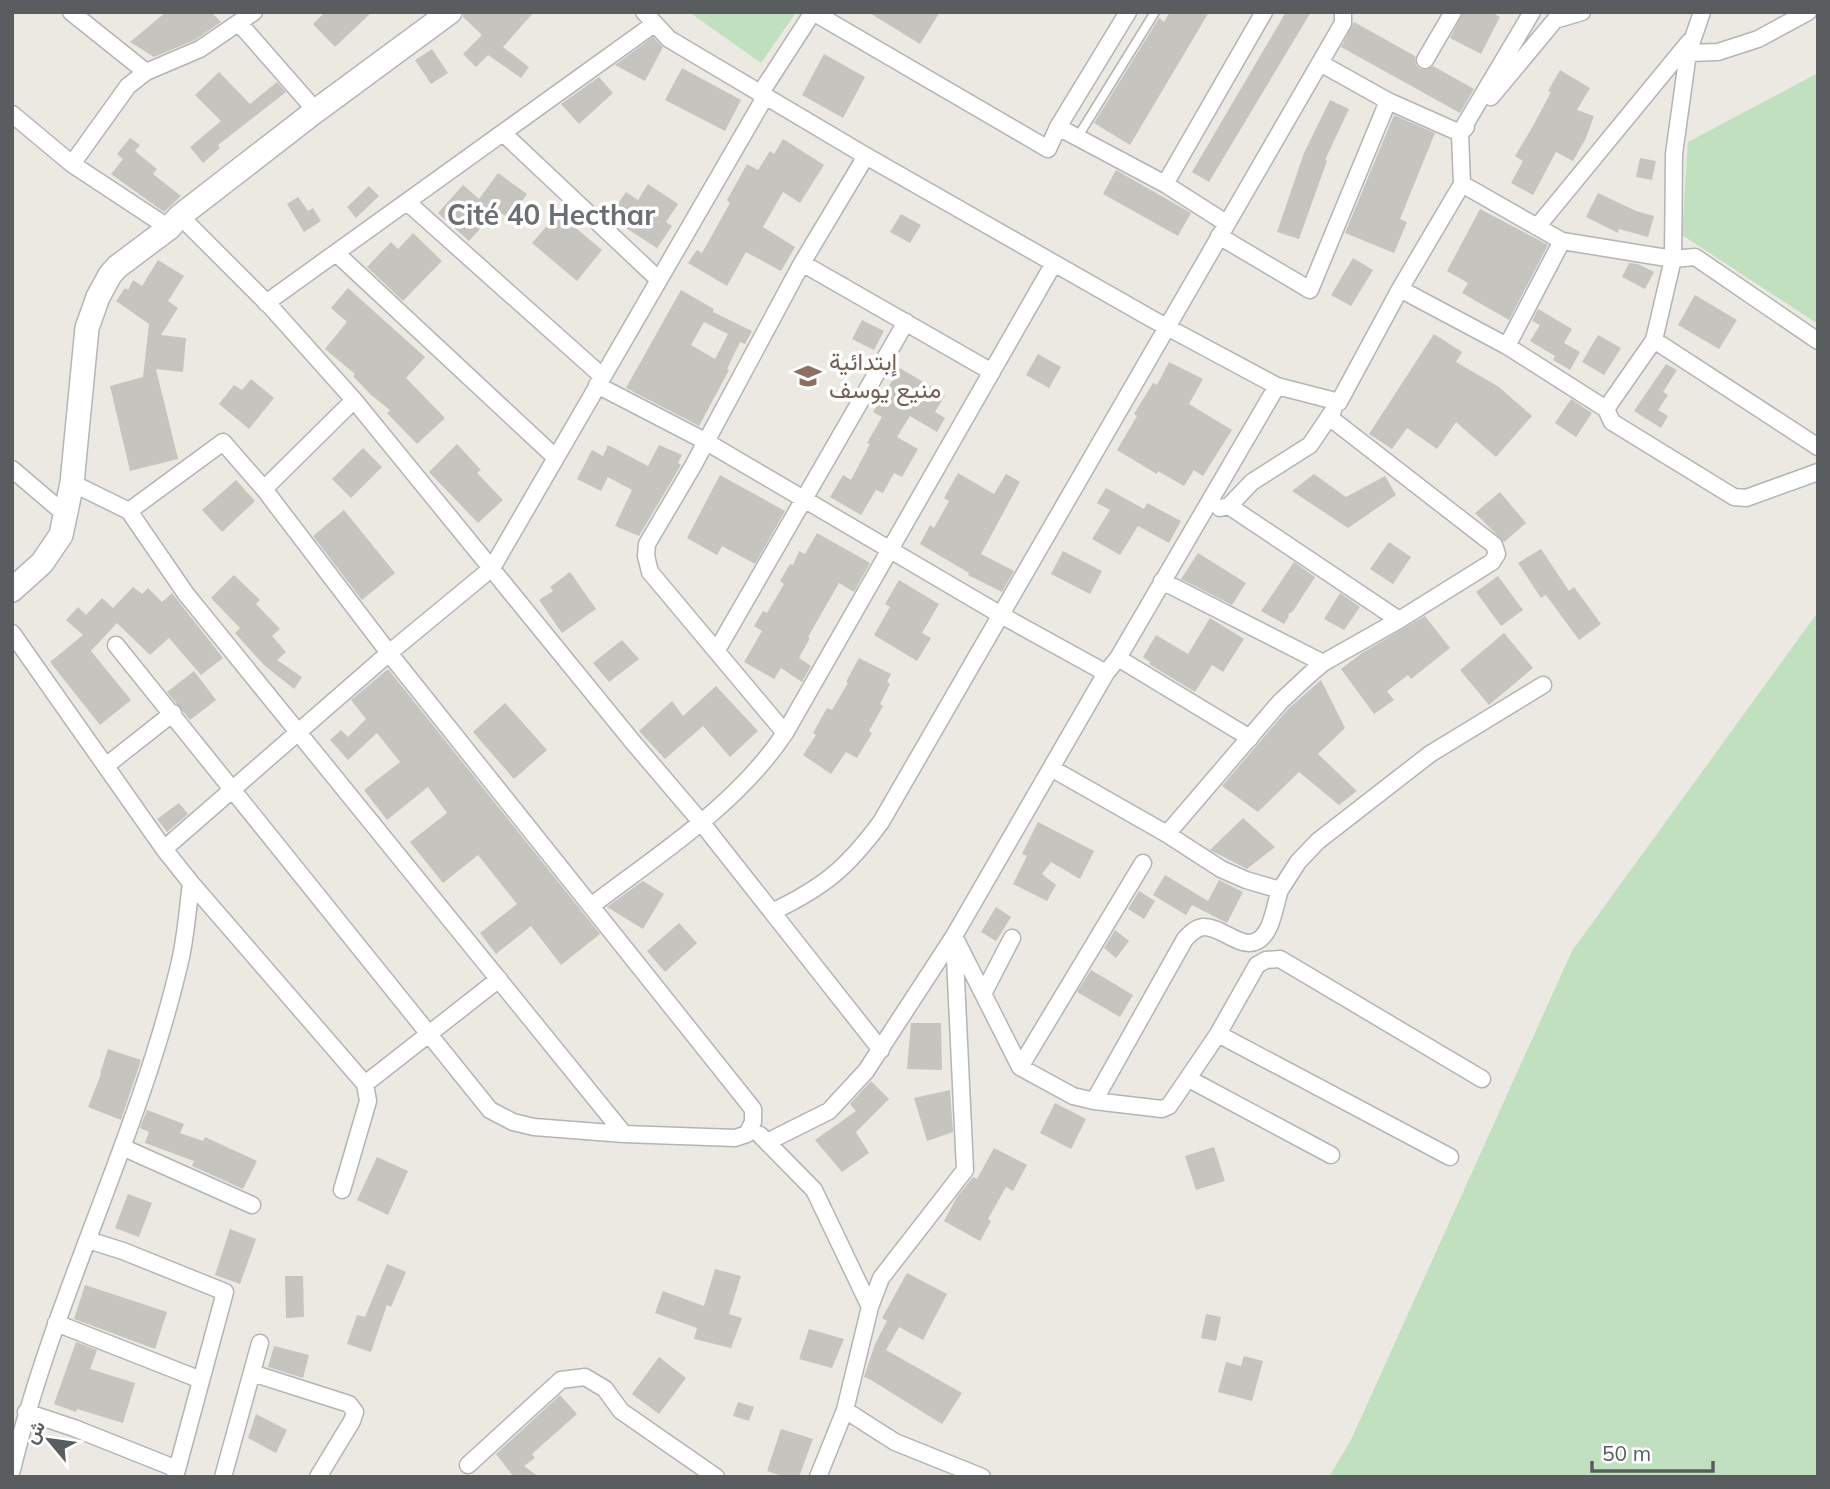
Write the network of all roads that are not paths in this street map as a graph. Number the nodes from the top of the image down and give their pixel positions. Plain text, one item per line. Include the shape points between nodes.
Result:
1 (71, 12) edge
2 (254, 12) edge
3 (450, 12) edge
4 (813, 12) edge
5 (1128, 12) edge
6 (1155, 12) edge
7 (1264, 12) edge
8 (1343, 12) edge
9 (1452, 12) edge
10 (1532, 12) edge
11 (1582, 12) edge
12 (1702, 12) edge
13 (1808, 12) edge
14 (1557, 16) edge
15 (649, 18) edge
16 (239, 23) junction
17 (1690, 45) junction
18 (1425, 61) dead end
19 (1320, 63) junction
20 (146, 72) junction
21 (762, 95) junction
22 (1388, 101) junction
23 (316, 111) junction
24 (12, 114) edge
25 (1058, 127) junction
26 (503, 133) junction
27 (1461, 134) junction
28 (1077, 138) junction
29 (866, 156) junction
30 (72, 164) junction
31 (1165, 184) junction
32 (1462, 184) junction
33 (407, 202) junction
34 (175, 222) junction
35 (1538, 227) junction
36 (1222, 230) junction
37 (1562, 241) junction
38 (336, 253) junction
39 (1673, 260) junction
40 (802, 263) junction
41 (1054, 263) junction
42 (659, 280) junction
43 (1400, 289) junction
44 (267, 303) junction
45 (906, 323) junction
46 (1167, 327) junction
47 (1654, 340) junction
48 (1818, 341) edge
49 (1507, 346) junction
50 (992, 372) junction
51 (599, 381) junction
52 (1277, 386) junction
53 (354, 400) junction
54 (1339, 402) junction
55 (1606, 409) junction
56 (1329, 417) junction
57 (705, 441) junction
58 (1818, 447) edge
59 (555, 457) junction
60 (12, 470) edge
61 (1818, 472) edge
62 (72, 483) junction
63 (264, 489) junction
64 (804, 499) junction
65 (1229, 506) junction
66 (129, 511) junction
67 (1204, 512) junction
68 (66, 515) junction
69 (891, 549) junction
70 (492, 568) junction
71 (1162, 581) junction
72 (12, 590) edge
73 (1001, 615) junction
74 (1399, 620) junction
75 (12, 633) edge
76 (116, 645) dead end
77 (717, 650) junction
78 (389, 653) junction
79 (1118, 659) junction
80 (1324, 663) junction
81 (1106, 673) junction
82 (1543, 685) dead end
83 (173, 713) junction
84 (297, 732) junction
85 (785, 733) junction
86 (1250, 738) junction
87 (107, 765) junction
88 (1051, 768) junction
89 (233, 788) junction
90 (701, 822) junction
91 (1167, 834) junction
92 (164, 849) junction
93 (1143, 863) dead end
94 (191, 883) junction
95 (1280, 890) junction
96 (592, 906) junction
97 (772, 912) junction
98 (954, 936) junction
99 (1012, 938) dead end
100 (499, 979) junction
101 (984, 992) junction
102 (429, 1034) junction
103 (1218, 1034) junction
104 (881, 1051) junction
105 (1020, 1067) junction
106 (1189, 1079) junction
107 (1482, 1079) dead end
108 (365, 1084) junction
109 (1094, 1101) junction
110 (751, 1126) junction
111 (624, 1134) junction
112 (767, 1142) junction
113 (122, 1147) junction
114 (1331, 1155) dead end
115 (1450, 1157) dead end
116 (342, 1190) dead end
117 (252, 1205) dead end
118 (88, 1240) junction
119 (870, 1307) junction
120 (55, 1323) junction
121 (260, 1343) dead end
122 (252, 1373) junction
123 (201, 1381) junction
124 (845, 1409) junction
125 (26, 1412) junction
126 (468, 1465) dead end
127 (12, 1470) edge
128 (176, 1473) edge
129 (223, 1477) edge
130 (318, 1477) edge
131 (716, 1477) edge
132 (818, 1477) edge
133 (982, 1477) edge

1 - 20 street
2 - 16 street
3 - 23 main road
4 - 21 street
4 - 25 street via 1048,149
5 - 25 street
6 - 28 lane
7 - 31 street
8 - 19 street via 1343,23
9 - 18 street
10 - 27 street
11 - 14 street
12 - 17 street
13 - 17 street via 1758,39 1718,52
14 - 27 street
15 - 21 street via 668,39
15 - 26 street
16 - 20 street via 200,49
16 - 23 street
17 - 35 street
17 - 39 street via 1674,154
19 - 22 street
19 - 36 street
20 - 30 street via 128,86
21 - 29 street
21 - 42 street
22 - 27 street
22 - 36 street via 1310,290
23 - 34 main road
24 - 30 street
25 - 28 street
26 - 33 street
26 - 42 street
27 - 32 street
28 - 31 street
29 - 40 street
29 - 41 street
30 - 34 street
31 - 36 street
32 - 35 street
32 - 43 street
33 - 38 street
33 - 51 street
34 - 44 street
34 - 62 main road via 110,275 92,311
35 - 37 street
36 - 46 street
37 - 39 street
37 - 49 street
38 - 44 street
38 - 59 street
39 - 47 street
39 - 48 street via 1695,257
40 - 45 street
40 - 57 street
41 - 46 street
41 - 50 street
42 - 51 street
43 - 49 street
43 - 54 street
44 - 53 street
45 - 50 street
45 - 64 street
46 - 52 street
46 - 73 street
47 - 55 street
47 - 58 street
49 - 55 street
50 - 69 street
51 - 57 street
51 - 59 street
52 - 54 street
52 - 67 street
53 - 63 street
53 - 70 street
54 - 56 street
55 - 61 street via 1612,422 1734,497 1746,498
56 - 65 street via 1310,445 1252,482
56 - 74 street via 1494,545 1497,554 1492,562
57 - 64 street
57 - 77 street via 647,544 646,556 650,572
59 - 70 street
60 - 68 street
62 - 66 street
62 - 68 main road
63 - 66 street via 223,442
63 - 78 street
64 - 69 street
64 - 77 street
65 - 67 street
65 - 74 street
66 - 84 street via 186,594
67 - 71 street
68 - 72 main road via 61,536 42,563
69 - 73 street
69 - 85 street
70 - 78 street
70 - 90 street
71 - 79 street
71 - 80 street
73 - 81 street
73 - 97 street via 881,822 859,851 824,884
74 - 80 street
75 - 87 street
76 - 83 street
77 - 85 street
78 - 84 street
78 - 96 street
79 - 81 street
79 - 86 street
80 - 86 street via 1280,702
81 - 88 street
82 - 95 street via 1430,754 1327,834 1298,862
83 - 87 street
83 - 89 street
84 - 89 street
84 - 100 street
85 - 90 street via 762,766
86 - 91 street
87 - 92 street
88 - 91 street
88 - 98 street
89 - 92 street
89 - 102 street
90 - 96 street
90 - 97 street
91 - 95 street via 1221,869
92 - 94 street
93 - 105 street
94 - 108 street
94 - 113 street via 181,956 147,1078
95 - 109 street via 1261,939 1240,941 1205,926 1185,939
96 - 110 street via 753,1109
97 - 104 street
98 - 101 street
98 - 104 street
98 - 119 street via 965,1170 881,1278
99 - 101 street
100 - 102 street
100 - 111 street
101 - 105 street
102 - 108 street
102 - 111 street via 491,1110 505,1119 534,1127
103 - 106 street
103 - 107 street via 1258,965 1280,959
103 - 115 street
104 - 112 street via 829,1111
105 - 109 street via 1073,1096
106 - 109 street via 1170,1106 1162,1109
106 - 114 street
108 - 116 street via 368,1101
110 - 111 street via 735,1138
110 - 112 street
112 - 119 street via 814,1189
113 - 117 street
113 - 118 street
118 - 120 street
118 - 123 street via 225,1292
119 - 124 street
120 - 123 street
120 - 125 street
121 - 122 street
122 - 129 street
122 - 130 street via 349,1404 355,1412
123 - 128 street
124 - 132 street
124 - 133 street via 895,1442
125 - 127 street
125 - 128 street
126 - 131 street via 561,1380 584,1377 605,1389 621,1411

